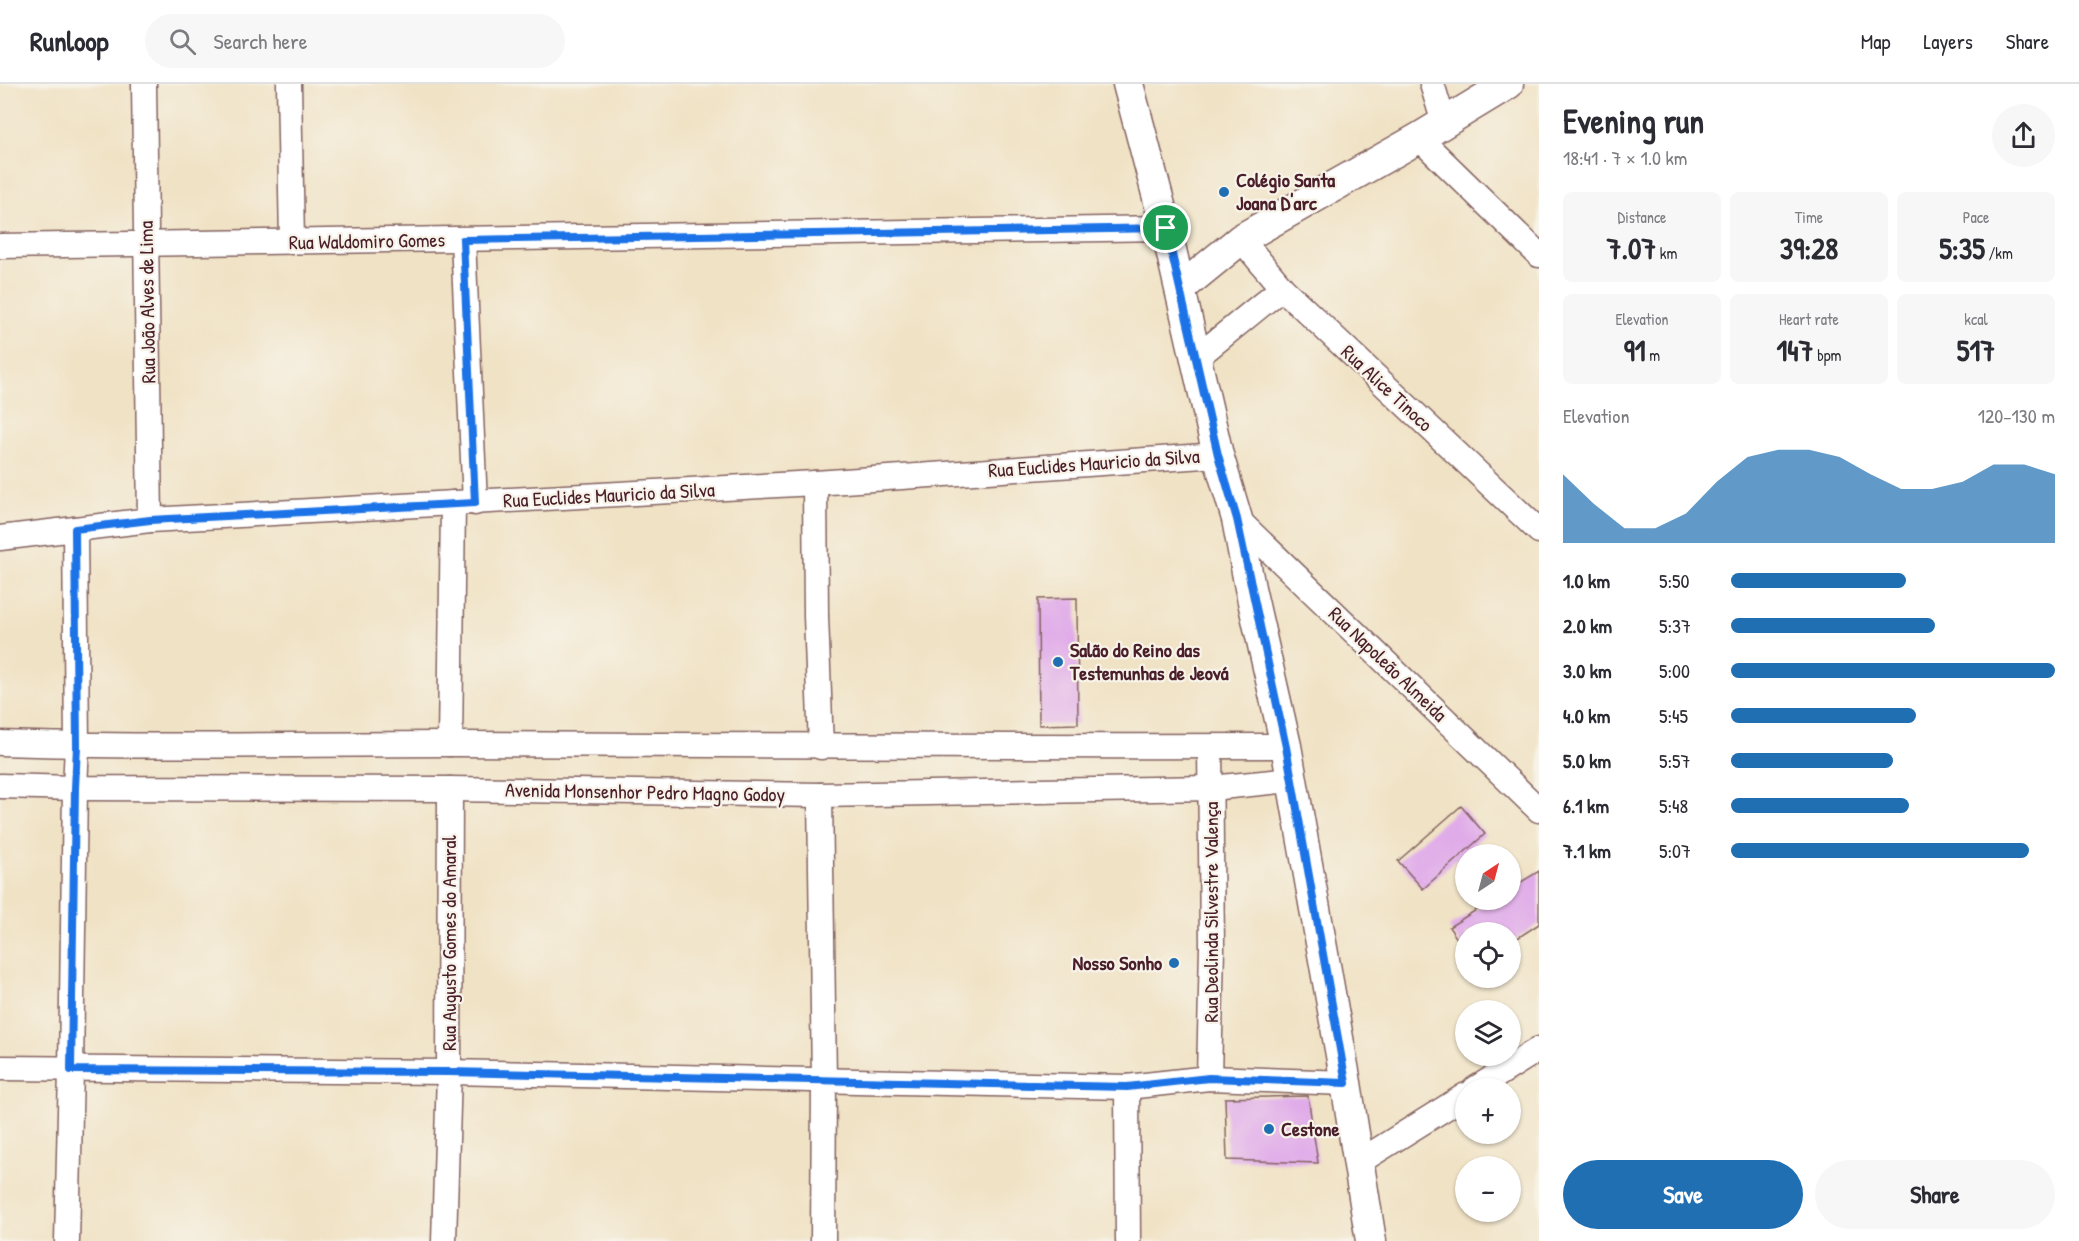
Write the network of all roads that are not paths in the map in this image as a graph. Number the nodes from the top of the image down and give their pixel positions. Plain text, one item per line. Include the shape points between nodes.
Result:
1 (144, 84) edge
2 (289, 84) edge
3 (1128, 84) edge
4 (1432, 84) edge
5 (1508, 84) edge
6 (1444, 123) junction
7 (1419, 138) junction
8 (1166, 228) junction
9 (1242, 239) junction
10 (463, 240) junction
11 (292, 242) junction
12 (147, 243) junction
13 (0, 246) edge
14 (1539, 255) edge
15 (1181, 288) junction
16 (1282, 288) junction
17 (1197, 358) junction
18 (1218, 455) junction
19 (815, 483) junction
20 (464, 503) junction
21 (1237, 519) junction
22 (150, 520) junction
23 (75, 529) junction
24 (1539, 531) edge
25 (0, 538) edge
26 (0, 743) edge
27 (450, 744) junction
28 (77, 746) junction
29 (821, 747) junction
30 (1210, 747) junction
31 (1286, 747) junction
32 (1291, 780) junction
33 (0, 786) edge
34 (75, 788) junction
35 (1211, 788) junction
36 (450, 789) junction
37 (820, 795) junction
38 (1539, 810) edge
39 (1539, 1049) edge
40 (0, 1068) edge
41 (71, 1070) junction
42 (449, 1072) junction
43 (1209, 1078) junction
44 (1493, 1078) edge
45 (824, 1081) junction
46 (1346, 1083) junction
47 (1127, 1087) junction
48 (1455, 1102) edge
49 (1359, 1162) junction
50 (67, 1241) edge
51 (444, 1241) edge
52 (823, 1241) edge
53 (1128, 1241) edge
54 (1371, 1241) edge

1 - 12 street, Rua João Alves de Lima
2 - 11 street
3 - 8 street
4 - 6 street
5 - 6 street
6 - 7 street
7 - 9 street
7 - 14 street
8 - 10 street, Rua Waldomiro Gomes
8 - 15 street
9 - 15 street
9 - 16 street, Rua Alice Tinoco
10 - 11 street, Rua Waldomiro Gomes
10 - 20 street
11 - 12 street, Rua Waldomiro Gomes
12 - 13 street, Rua Waldomiro Gomes
12 - 22 street, Rua João Alves de Lima
15 - 17 street
16 - 17 street
16 - 24 street, Rua Alice Tinoco
17 - 18 street
18 - 19 street, Rua Euclides Mauricio da Silva
18 - 21 street
19 - 20 street, Rua Euclides Mauricio da Silva
19 - 29 street
20 - 22 street, Rua Euclides Mauricio da Silva
20 - 27 street
21 - 31 street
21 - 38 street, Rua Napoleão Almeida
22 - 23 street, Rua Euclides Mauricio da Silva
23 - 25 street, Rua Euclides Mauricio da Silva
23 - 28 street
26 - 28 street
27 - 28 street
27 - 29 street
28 - 34 street
29 - 30 street
30 - 31 street
30 - 35 street, Rua Deolinda Silvestre Valença
31 - 32 street
32 - 35 street, Avenida Monsenhor Pedro Magno Godoy
32 - 46 street
33 - 34 street, Avenida Monsenhor Pedro Magno Godoy
34 - 36 street, Avenida Monsenhor Pedro Magno Godoy
34 - 41 street
35 - 37 street, Avenida Monsenhor Pedro Magno Godoy
35 - 43 street, Rua Deolinda Silvestre Valença
36 - 37 street, Avenida Monsenhor Pedro Magno Godoy
36 - 42 street, Rua Augusto Gomes do Amaral
37 - 45 street
39 - 44 street
40 - 41 street
41 - 42 street
41 - 50 street
42 - 45 street
42 - 51 street, Rua Augusto Gomes do Amaral
43 - 46 street
43 - 47 street
45 - 47 street
45 - 52 street
46 - 49 street
47 - 53 street
48 - 49 street
49 - 54 street

